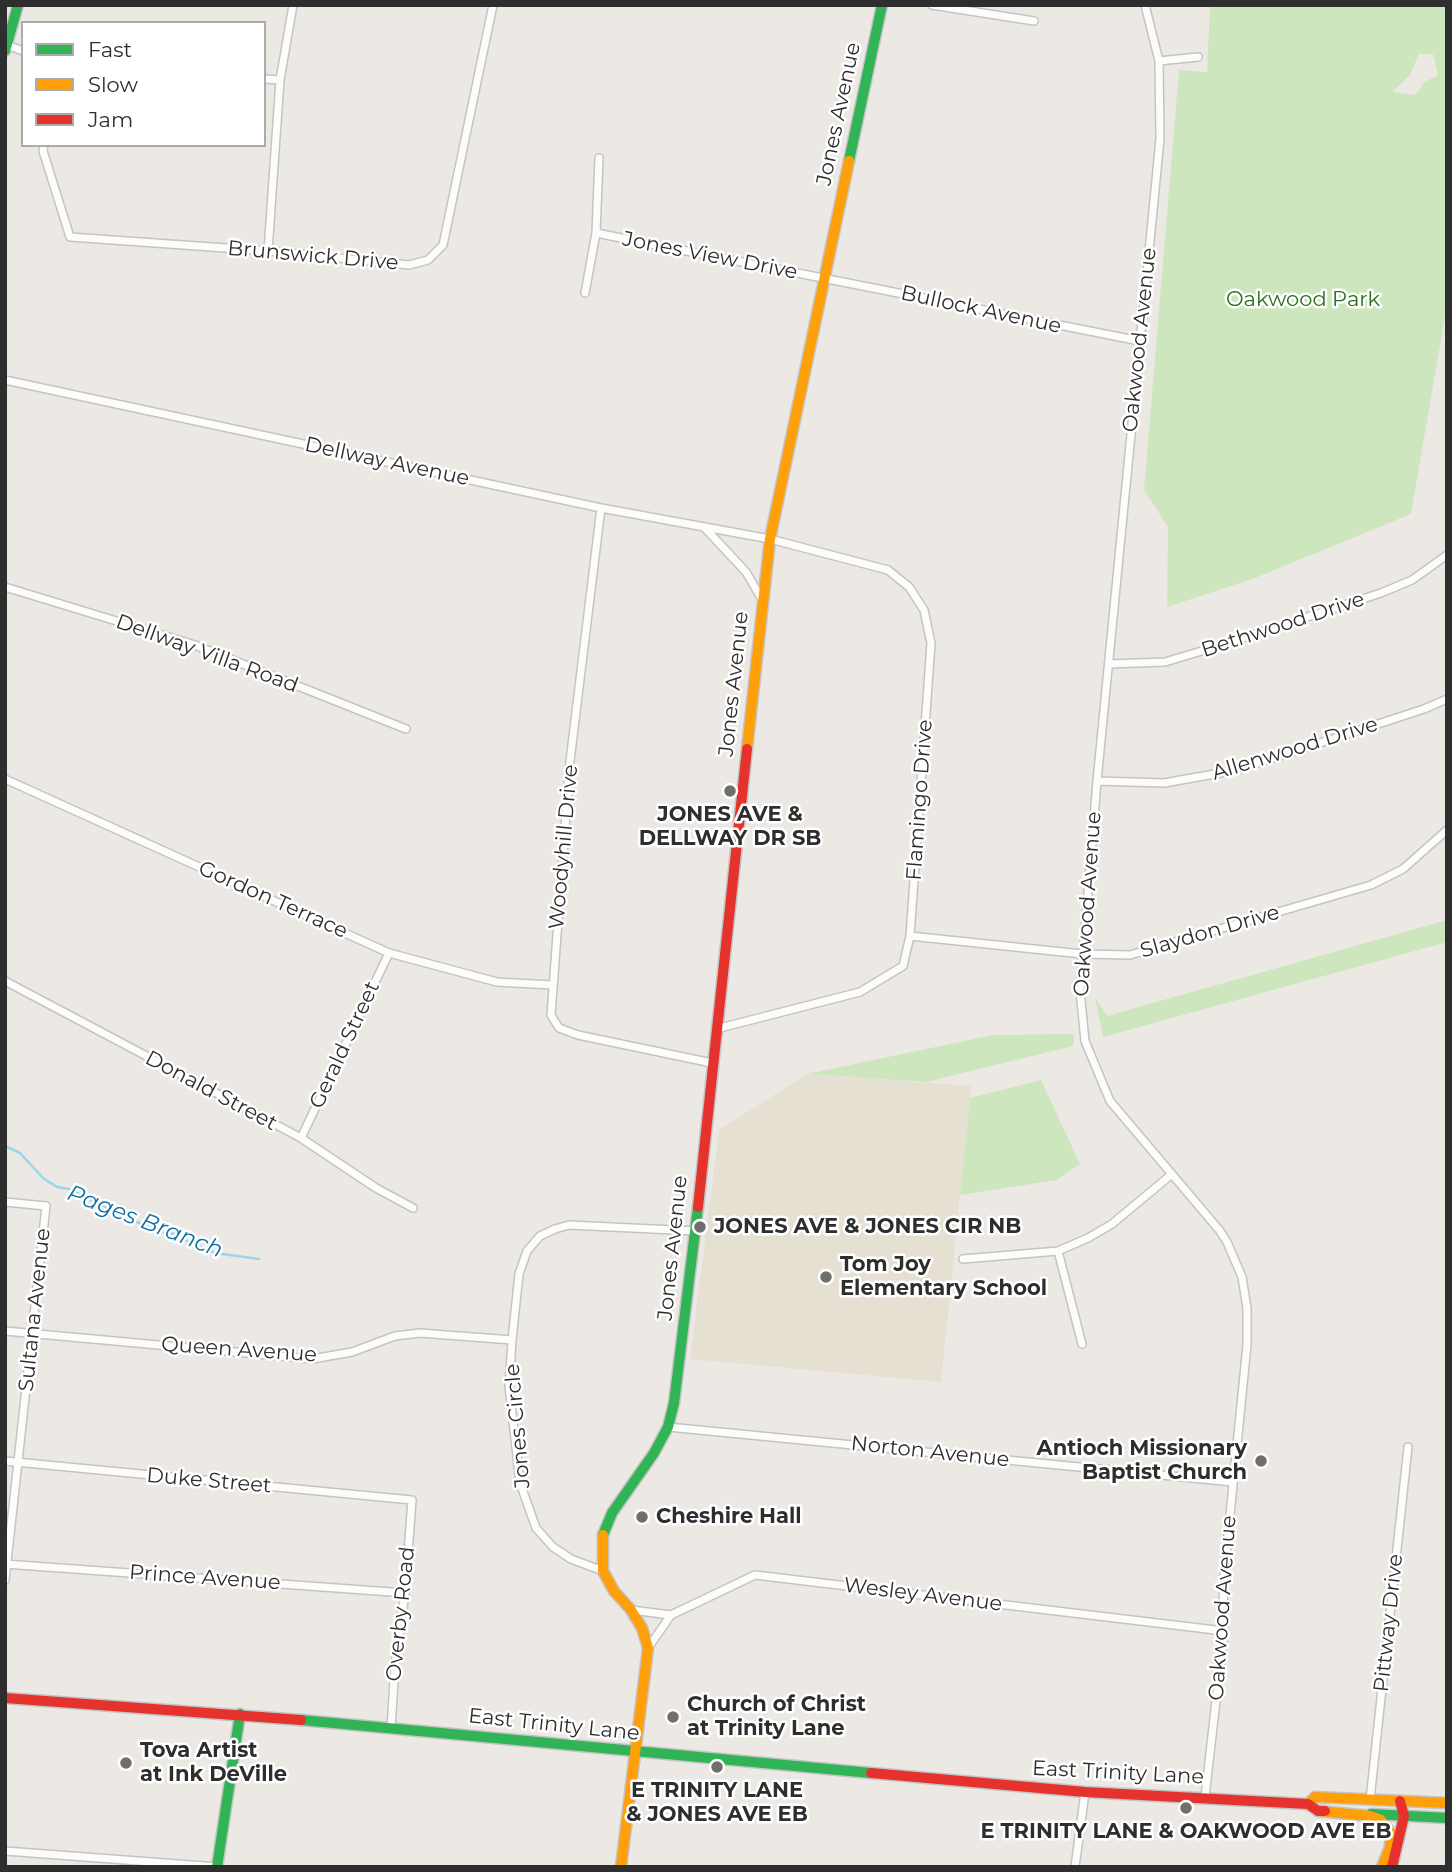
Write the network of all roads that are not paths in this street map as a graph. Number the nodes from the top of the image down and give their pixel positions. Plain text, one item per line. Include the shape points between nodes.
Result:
1 (18, 5) edge
2 (293, 5) edge
3 (493, 5) edge
4 (882, 5) edge
5 (932, 5) edge
6 (1145, 5) edge
7 (1034, 21) dead end
8 (6, 46) edge
9 (1198, 57) dead end
10 (1160, 61) junction
11 (266, 79) edge
12 (280, 80) junction
13 (44, 147) edge
14 (599, 158) dead end
15 (596, 233) junction
16 (268, 251) junction
17 (823, 278) junction
18 (585, 293) dead end
19 (1140, 341) junction
20 (5, 380) edge
21 (601, 508) junction
22 (703, 527) junction
23 (770, 539) junction
24 (1447, 555) edge
25 (5, 587) edge
26 (763, 601) junction
27 (1109, 664) junction
28 (1447, 699) edge
29 (406, 729) dead end
30 (5, 779) edge
31 (1097, 781) junction
32 (1447, 830) edge
33 (910, 936) junction
34 (389, 953) junction
35 (1082, 954) junction
36 (5, 981) edge
37 (552, 985) junction
38 (716, 1030) junction
39 (712, 1063) junction
40 (301, 1138) junction
41 (1172, 1174) junction
42 (5, 1202) edge
43 (413, 1208) dead end
44 (695, 1231) junction
45 (1058, 1251) junction
46 (963, 1259) dead end
47 (5, 1331) edge
48 (33, 1333) junction
49 (512, 1340) junction
50 (1082, 1344) dead end
51 (668, 1427) junction
52 (1408, 1447) dead end
53 (5, 1461) edge
54 (17, 1462) junction
55 (1233, 1482) junction
56 (412, 1500) joint
57 (6, 1564) edge
58 (603, 1570) junction
59 (5, 1580) edge
60 (405, 1593) junction
61 (631, 1609) junction
62 (671, 1615) junction
63 (1223, 1631) junction
64 (648, 1648) junction
65 (5, 1698) edge
66 (240, 1714) junction
67 (391, 1728) junction
68 (636, 1753) junction
69 (1085, 1792) junction
70 (1205, 1797) junction
71 (1370, 1800) junction
72 (1400, 1801) junction
73 (1447, 1803) edge
74 (1308, 1804) junction
75 (1318, 1811) junction
76 (1399, 1815) junction
77 (1446, 1818) edge
78 (1391, 1833) junction
79 (5, 1851) edge
80 (217, 1867) edge
81 (621, 1867) edge
82 (1075, 1867) edge
83 (1382, 1867) edge
84 (1392, 1867) edge

1 - 8 main road
2 - 12 street
3 - 16 street, Brunswick Drive via 443,245 428,260 408,265
4 - 17 main road, Jones Avenue
5 - 7 street
6 - 10 street, Oakwood Avenue
9 - 10 street
10 - 19 street, Oakwood Avenue via 1160,139
11 - 12 street
12 - 16 street
13 - 16 street, Brunswick Drive via 70,237
14 - 15 street
15 - 17 street, Jones View Drive
15 - 18 street
17 - 19 street, Bullock Avenue
17 - 23 main road, Jones Avenue
19 - 27 street, Oakwood Avenue
20 - 21 street, Dellway Avenue
21 - 22 street, Dellway Avenue
21 - 37 street, Woodyhill Drive via 570,761
22 - 23 street, Dellway Avenue
22 - 26 street, Jones Avenue via 746,572
23 - 26 main road, Jones Avenue
23 - 33 street, Flamingo Drive via 888,570 909,587 924,610 931,643
24 - 27 street, Bethwood Drive via 1412,580 1227,643 1165,662
25 - 29 street, Dellway Villa Road via 195,645
26 - 38 main road, Jones Avenue
27 - 31 street, Oakwood Avenue
28 - 31 street, Allenwood Drive via 1237,770 1164,783
30 - 34 street, Gordon Terrace
31 - 35 street, Oakwood Avenue
32 - 35 street, Slaydon Drive via 1403,869 1371,885 1130,954
33 - 35 street, Slaydon Drive
33 - 38 street, Flamingo Drive via 903,965 860,992
34 - 37 street, Gordon Terrace via 497,982
34 - 40 street, Gerald Street
35 - 41 street, Oakwood Avenue via 1081,1019 1095,1067 1110,1101
36 - 40 street, Donald Street
37 - 39 street, Woodyhill Drive via 551,1015 559,1028
38 - 39 main road, Jones Avenue
39 - 44 main road, Jones Avenue
40 - 43 street, Donald Street
41 - 45 street via 1112,1224
41 - 55 street, Oakwood Avenue via 1220,1231 1242,1277 1247,1345
42 - 48 street, Sultana Avenue via 46,1206
44 - 49 street, Jones Circle via 569,1225 540,1236 527,1251 519,1274
44 - 51 main road, Jones Avenue
45 - 46 street
45 - 50 street
47 - 48 street, Queen Avenue
48 - 49 street, Queen Avenue via 312,1359 420,1333
48 - 54 street, Sultana Avenue
49 - 58 street, Jones Circle via 509,1386 520,1483 528,1510 553,1547
51 - 55 street, Norton Avenue
51 - 58 main road, Jones Avenue via 612,1513 602,1539
52 - 71 street, Pittway Drive
53 - 54 street, Duke Street
54 - 56 street, Duke Street
54 - 57 street, Sultana Avenue
55 - 63 street, Oakwood Avenue
56 - 60 street, Overby Road
57 - 59 street, Sultana Avenue
57 - 60 street, Prince Avenue
58 - 61 main road
60 - 67 street, Overby Road
61 - 62 street
61 - 64 main road
62 - 63 street, Wesley Avenue via 755,1575
62 - 64 street, Wesley Avenue
63 - 70 street, Oakwood Avenue
64 - 68 main road
65 - 66 main road, East Trinity Lane
66 - 67 main road, East Trinity Lane
66 - 80 main road
67 - 68 main road, East Trinity Lane
68 - 69 main road, East Trinity Lane
68 - 81 main road
69 - 70 main road, East Trinity Lane
69 - 82 street
70 - 74 main road, East Trinity Lane
71 - 72 main road, East Trinity Lane
71 - 74 main road, East Trinity Lane via 1315,1797
72 - 73 main road, East Trinity Lane
72 - 76 main road
74 - 75 main road
75 - 76 main road
75 - 78 main road via 1370,1816 1381,1820
76 - 77 main road
76 - 78 main road
76 - 84 main road
78 - 83 main road
79 - 80 street

